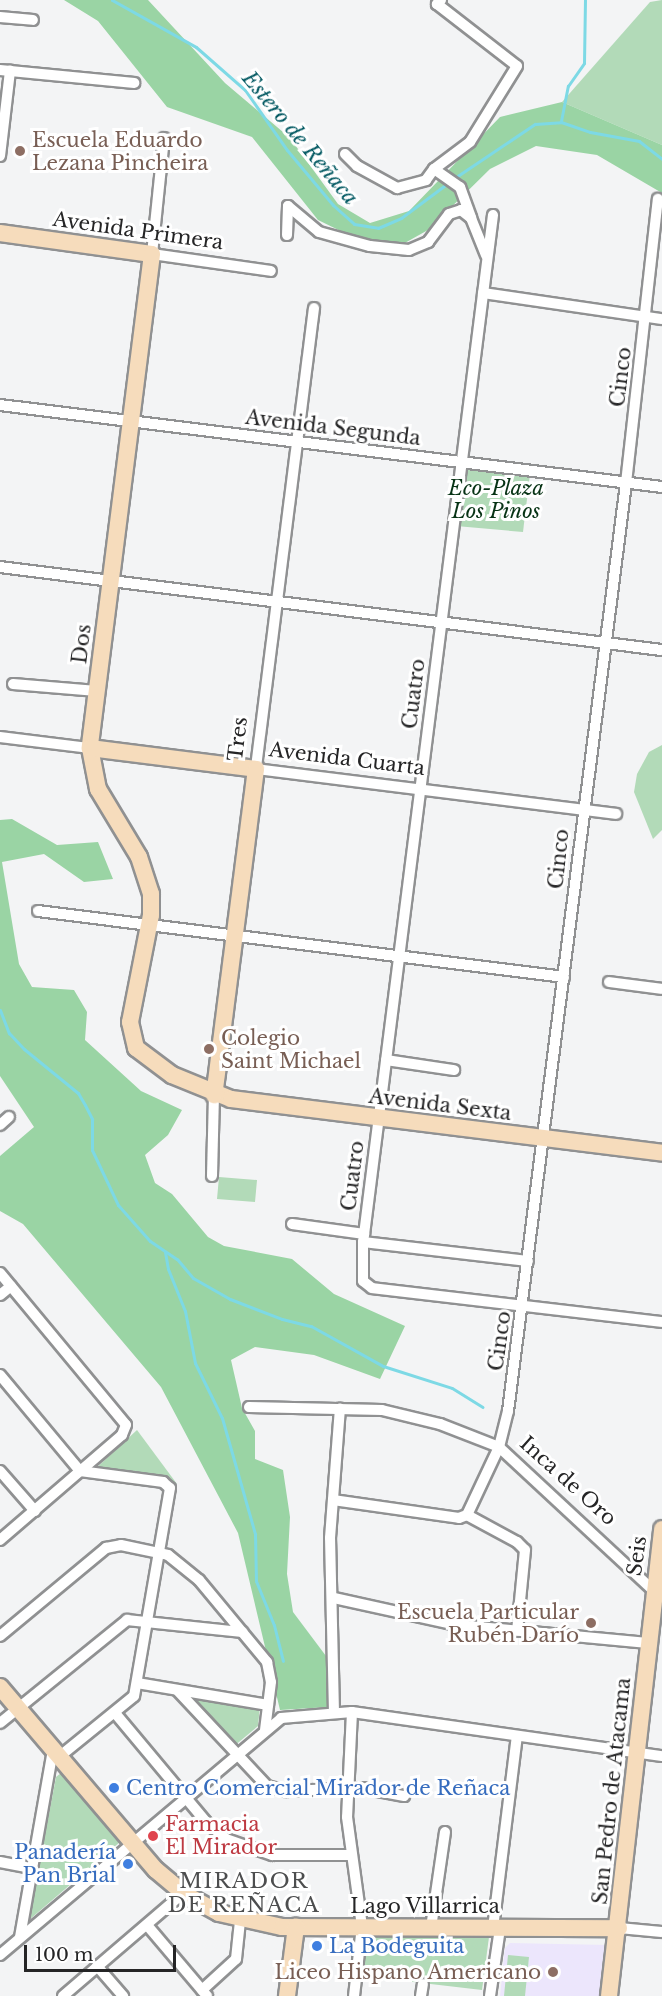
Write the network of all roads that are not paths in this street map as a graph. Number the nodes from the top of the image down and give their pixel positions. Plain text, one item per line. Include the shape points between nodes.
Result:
1 (441, 0) edge
2 (0, 17) edge
3 (33, 20) dead end
4 (5, 71) edge
5 (134, 83) dead end
6 (164, 138) dead end
7 (345, 154) dead end
8 (0, 156) edge
9 (434, 170) junction
10 (658, 199) dead end
11 (493, 215) dead end
12 (471, 218) junction
13 (0, 233) edge
14 (287, 235) dead end
15 (152, 254) junction
16 (487, 258) junction
17 (271, 271) dead end
18 (483, 293) junction
19 (314, 308) dead end
20 (646, 316) junction
21 (662, 319) edge
22 (0, 405) edge
23 (131, 421) junction
24 (297, 442) junction
25 (462, 462) junction
26 (626, 483) junction
27 (662, 487) edge
28 (0, 567) edge
29 (111, 581) junction
30 (277, 602) junction
31 (441, 623) junction
32 (606, 643) junction
33 (662, 650) edge
34 (13, 684) dead end
35 (97, 691) junction
36 (0, 736) edge
37 (90, 748) junction
38 (256, 769) junction
39 (420, 789) junction
40 (582, 809) junction
41 (616, 814) dead end
42 (38, 911) dead end
43 (149, 925) junction
44 (235, 936) junction
45 (399, 956) junction
46 (564, 977) junction
47 (609, 982) dead end
48 (662, 988) edge
49 (386, 1060) junction
50 (454, 1070) dead end
51 (214, 1095) junction
52 (9, 1117) dead end
53 (379, 1119) junction
54 (0, 1125) edge
55 (544, 1138) junction
56 (662, 1153) edge
57 (212, 1176) dead end
58 (292, 1224) dead end
59 (364, 1238) junction
60 (528, 1261) junction
61 (0, 1273) edge
62 (11, 1286) junction
63 (0, 1295) edge
64 (523, 1305) junction
65 (662, 1322) edge
66 (0, 1375) edge
67 (249, 1407) dead end
68 (340, 1408) junction
69 (499, 1447) junction
70 (0, 1471) edge
71 (80, 1471) junction
72 (333, 1500) junction
73 (35, 1511) junction
74 (467, 1515) junction
75 (662, 1529) edge
76 (0, 1540) edge
77 (160, 1553) junction
78 (658, 1595) edge
79 (334, 1598) junction
80 (148, 1620) junction
81 (518, 1631) junction
82 (242, 1632) junction
83 (0, 1636) edge
84 (648, 1643) junction
85 (137, 1683) junction
86 (0, 1687) edge
87 (178, 1690) junction
88 (268, 1705) junction
89 (18, 1708) junction
90 (352, 1712) junction
91 (115, 1713) junction
92 (334, 1713) junction
93 (0, 1723) edge
94 (265, 1730) junction
95 (517, 1736) junction
96 (636, 1752) junction
97 (56, 1753) junction
98 (235, 1755) junction
99 (662, 1756) edge
100 (350, 1790) junction
101 (404, 1796) dead end
102 (185, 1798) junction
103 (445, 1832) dead end
104 (131, 1844) junction
105 (351, 1855) junction
106 (0, 1862) edge
107 (30, 1868) junction
108 (183, 1893) junction
109 (240, 1920) junction
110 (147, 1925) junction
111 (362, 1926) junction
112 (296, 1927) junction
113 (431, 1928) junction
114 (496, 1928) junction
115 (619, 1928) junction
116 (662, 1932) edge
117 (20, 1937) junction
118 (2, 1950) edge
119 (97, 1966) junction
120 (423, 1984) dead end
121 (205, 1993) edge
122 (63, 1996) edge
123 (123, 1996) edge
124 (287, 1996) edge
125 (354, 1996) edge
126 (421, 1996) edge
127 (490, 1996) edge
128 (609, 1996) edge

1 - 9 street via 437,4 517,66 470,142
2 - 3 street
4 - 5 street
4 - 8 street
6 - 15 street, Dos
7 - 9 street via 357,166 397,188 426,180
9 - 12 street via 460,187
10 - 20 street, Cinco
11 - 16 street, Cuatro
12 - 14 street via 461,210 449,214 428,242 409,250 370,246 319,232 288,206
12 - 16 street
13 - 15 street, Avenida Primera
15 - 17 street, Avenida Primera
15 - 23 street, Dos
16 - 18 street, Cuatro
18 - 20 street
18 - 25 street, Cuatro
19 - 24 street, Tres
20 - 21 street
20 - 26 street, Cinco
22 - 23 street, Avenida Segunda
23 - 24 street, Avenida Segunda
23 - 29 street, Dos
24 - 25 street, Avenida Segunda
24 - 30 street, Tres
25 - 26 street, Avenida Segunda
25 - 31 street, Cuatro
26 - 27 street, Avenida Segunda
26 - 32 street, Cinco
28 - 29 street
29 - 30 street
29 - 35 street, Dos
30 - 31 street
30 - 38 street, Tres
31 - 32 street
31 - 39 street, Cuatro
32 - 33 street
32 - 40 street, Cinco
34 - 35 street
35 - 37 street, Dos
36 - 37 street, Avenida Cuarta
37 - 38 street, Avenida Cuarta
37 - 43 street, Dos via 98,789 147,874 151,894
38 - 39 street, Avenida Cuarta
38 - 44 street, Tres
39 - 40 street, Avenida Cuarta
39 - 45 street, Cuatro
40 - 41 street, Avenida Cuarta
40 - 46 street, Cinco
42 - 43 street
43 - 44 street
43 - 51 street, Dos via 132,1002 133,1042 147,1060
44 - 45 street
44 - 51 street, Tres
45 - 46 street
45 - 49 street, Cuatro
46 - 55 street, Cinco
47 - 48 street
49 - 50 street
49 - 53 street, Cuatro
51 - 53 street, Avenida Sexta
51 - 57 street, Tres
52 - 54 street
53 - 55 street, Avenida Sexta
53 - 59 street, Cuatro
55 - 56 street, Avenida Sexta
55 - 60 street, Cinco
58 - 59 street
59 - 60 street
59 - 64 street, Cuatro via 365,1284
60 - 64 street, Cinco
61 - 62 street
62 - 63 street
62 - 71 street via 125,1421 126,1428
64 - 65 street
64 - 69 street, Cinco
66 - 71 street
67 - 68 street, Inca de Oro
68 - 69 street, Inca de Oro via 413,1416
68 - 72 street
69 - 74 street, Cinco
69 - 78 street, Inca de Oro
70 - 73 street
71 - 73 street
71 - 77 street via 169,1485
72 - 74 street via 459,1518
72 - 79 street via 330,1538
73 - 76 street
74 - 81 street via 525,1550
75 - 78 street, Seis
77 - 80 street
77 - 82 street via 181,1562
77 - 83 street via 121,1545 106,1548
78 - 84 street, San Pedro de Atacama
79 - 81 street via 457,1625
79 - 92 street
80 - 82 street
80 - 85 street
80 - 89 street via 123,1622
81 - 84 street
82 - 88 street via 269,1668
84 - 96 street, San Pedro de Atacama
85 - 87 street
85 - 91 street via 134,1696
86 - 89 street, Lago Villarrica
87 - 88 street
87 - 98 street
88 - 94 street
89 - 93 street
89 - 97 street, Lago Villarrica
90 - 92 street
90 - 95 street
90 - 100 street
91 - 97 street
91 - 102 street
92 - 94 street via 281,1718
94 - 98 street
95 - 96 street
95 - 114 street
96 - 99 street
96 - 115 street, San Pedro de Atacama
97 - 104 street, Lago Villarrica
97 - 107 street
98 - 100 street via 256,1779 273,1789
98 - 102 street
100 - 101 street via 362,1788
100 - 105 street via 347,1817
102 - 104 street
102 - 105 street via 215,1831 249,1850 282,1856
103 - 113 street
104 - 108 street, Lago Villarrica
104 - 117 street
105 - 111 street
106 - 107 street
107 - 117 street
108 - 109 street, Lago Villarrica
108 - 110 street
109 - 112 street, Lago Villarrica
109 - 121 street via 236,1959
110 - 119 street
110 - 121 street
111 - 112 street, Lago Villarrica
111 - 113 street, Lago Villarrica
111 - 125 street
112 - 124 street
113 - 114 street, Lago Villarrica
114 - 115 street, Lago Villarrica
114 - 127 street
115 - 116 street, Lago Villarrica
115 - 128 street, San Pedro de Atacama
117 - 118 street
119 - 122 street
119 - 123 street
120 - 126 street

